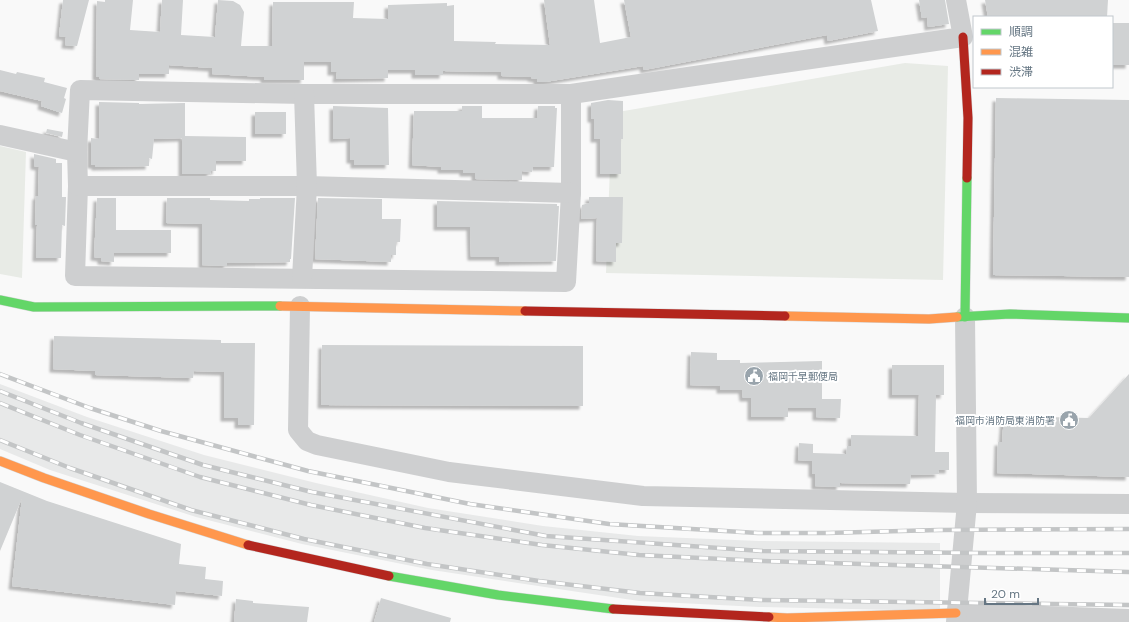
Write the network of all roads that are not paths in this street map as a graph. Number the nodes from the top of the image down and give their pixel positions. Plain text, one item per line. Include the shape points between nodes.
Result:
1 (956, 0) edge
2 (963, 37) junction
3 (304, 94) junction
4 (571, 94) junction
5 (0, 136) edge
6 (77, 152) junction
7 (78, 186) junction
8 (306, 186) junction
9 (571, 193) junction
10 (302, 278) junction
11 (0, 300) edge
12 (300, 306) junction
13 (965, 317) junction
14 (1129, 318) edge
15 (0, 461) edge
16 (966, 503) junction
17 (1129, 504) edge
18 (617, 616) edge
19 (956, 618) edge
20 (1129, 619) edge

1 - 2 street
2 - 4 street
2 - 13 street via 968,118
3 - 4 street
3 - 6 street via 80,90
3 - 8 street
4 - 9 street
5 - 6 street
6 - 7 street
7 - 8 street
7 - 10 street via 75,276
8 - 9 street
8 - 10 street
9 - 10 street via 566,282
11 - 12 street via 34,307
12 - 13 street via 929,320
12 - 16 street via 298,430 307,441 317,445 449,472 643,496
13 - 14 street via 1010,314
13 - 16 street
15 - 18 street via 149,514 243,544 298,558
16 - 17 street
16 - 19 street
18 - 19 street
19 - 20 street

